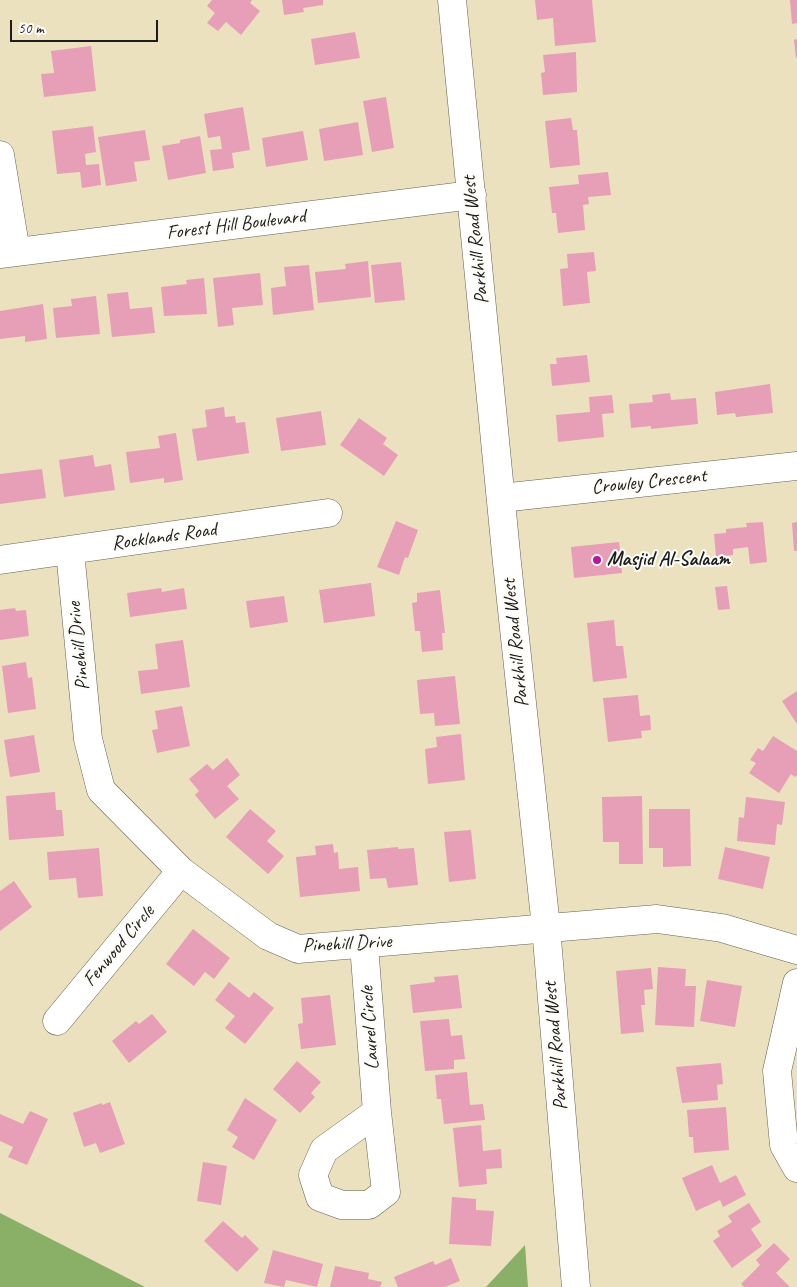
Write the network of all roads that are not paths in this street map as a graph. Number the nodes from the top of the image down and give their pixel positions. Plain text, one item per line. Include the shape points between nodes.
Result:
1 (452, 0) edge
2 (0, 154) edge
3 (472, 195) junction
4 (8, 253) edge
5 (797, 466) edge
6 (501, 498) junction
7 (328, 513) dead end
8 (70, 551) junction
9 (0, 560) edge
10 (182, 871) junction
11 (546, 927) junction
12 (364, 945) junction
13 (797, 950) edge
14 (797, 983) edge
15 (57, 1021) dead end
16 (377, 1112) dead end
17 (797, 1168) edge
18 (576, 1287) edge

1 - 3 street, Parkhill Road West
2 - 4 street
3 - 4 street, Forest Hill Boulevard
3 - 6 street, Parkhill Road West
5 - 6 street, Crowley Crescent
6 - 11 street, Parkhill Road West
7 - 8 street, Rocklands Road
8 - 9 street, Rocklands Road
8 - 10 street, Pinehill Drive via 88,739 101,790
10 - 12 street, Pinehill Drive via 268,936 298,949
10 - 15 street, Fenwood Circle
11 - 12 street, Pinehill Drive
11 - 13 street, Pinehill Drive via 657,919 722,928
11 - 18 street, Parkhill Road West
12 - 16 street, Laurel Circle
14 - 17 street via 777,1071 784,1145

